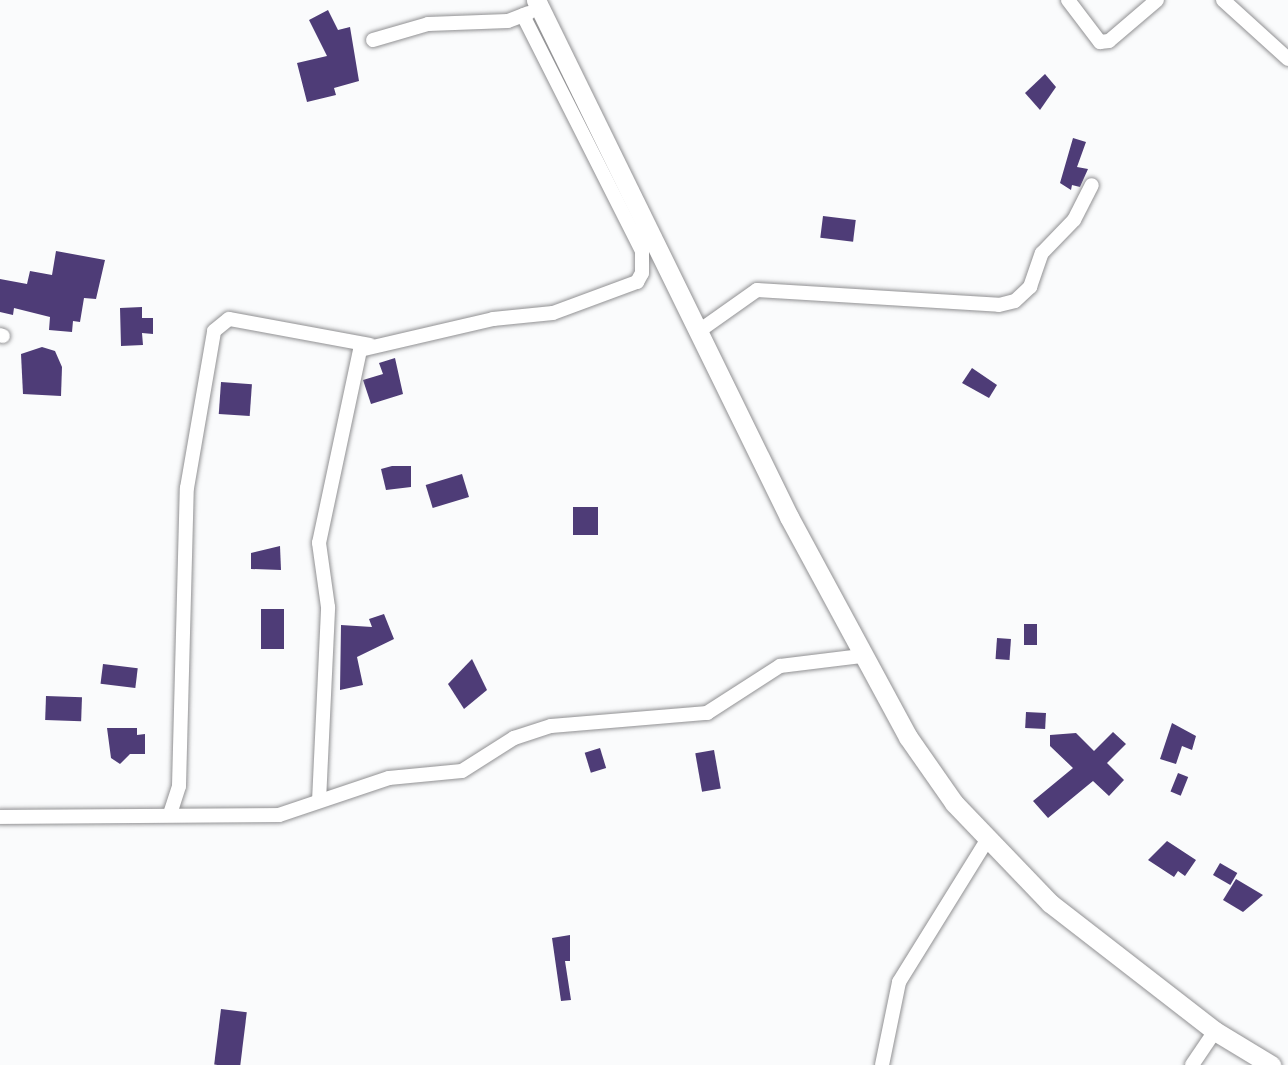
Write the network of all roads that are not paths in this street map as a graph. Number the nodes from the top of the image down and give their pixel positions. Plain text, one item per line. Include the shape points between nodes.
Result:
1 (1068, 0) edge
2 (1157, 0) edge
3 (1223, 0) edge
4 (533, 8) edge
5 (373, 40) dead end
6 (1288, 59) edge
7 (1091, 185) dead end
8 (699, 331) junction
9 (370, 345) junction
10 (860, 656) junction
11 (319, 801) junction
12 (170, 814) junction
13 (0, 817) edge
14 (987, 840) junction
15 (1215, 1031) junction
16 (882, 1065) edge
17 (1192, 1065) edge
18 (1271, 1065) edge

1 - 2 street via 1100,42 1109,41
3 - 6 street
4 - 5 street via 508,21 428,24
4 - 8 main road
4 - 9 street via 642,251 642,273 637,282 553,313 494,318
7 - 8 street via 1074,220 1042,253 1030,287 1015,301 757,290
8 - 10 main road
9 - 11 street via 355,358 333,495 319,543 328,607
9 - 12 street via 229,319 214,331 187,488 179,786
10 - 11 street via 780,666 707,713 551,726 514,738 462,771 389,778
10 - 14 main road via 908,737
11 - 12 street via 253,818
12 - 13 street via 71,820
14 - 15 main road via 1050,903
14 - 16 street via 899,982
15 - 17 street
15 - 18 main road

